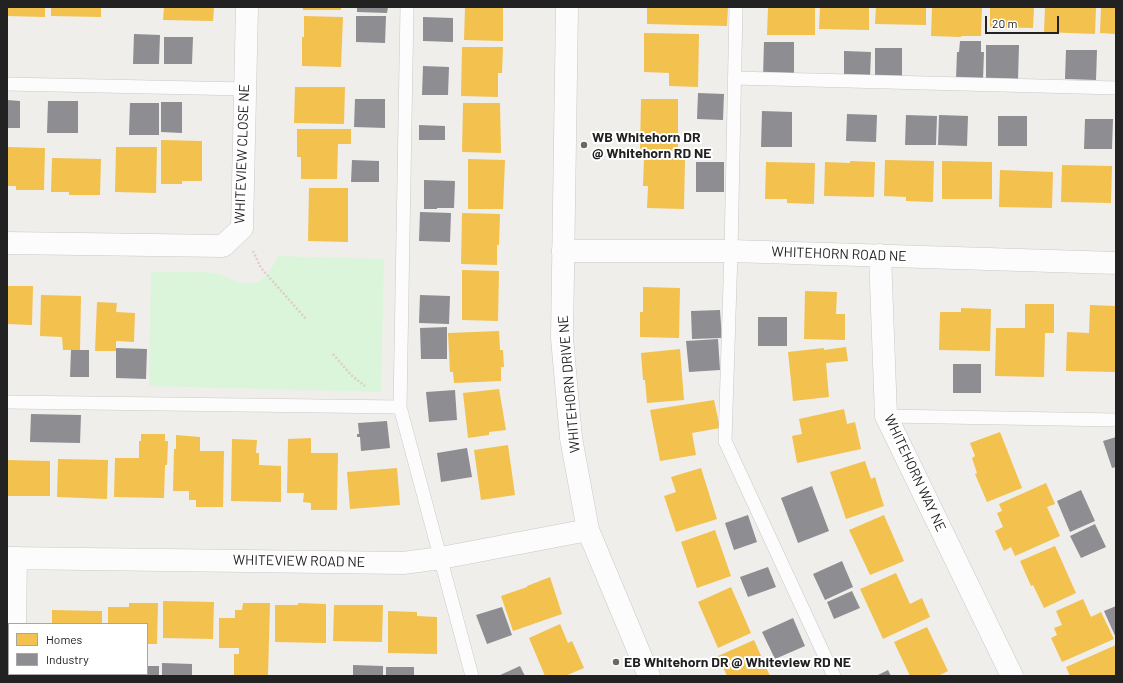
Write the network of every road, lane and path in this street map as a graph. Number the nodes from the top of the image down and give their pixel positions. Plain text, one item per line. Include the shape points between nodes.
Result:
1 (247, 7) edge
2 (407, 7) edge
3 (567, 7) edge
4 (736, 7) edge
5 (734, 78) junction
6 (7, 84) edge
7 (245, 88) junction
8 (1116, 88) edge
9 (242, 228) junction
10 (7, 243) edge
11 (563, 251) junction
12 (731, 251) junction
13 (880, 255) junction
14 (1116, 263) edge
15 (306, 319) dead end
16 (333, 354) dead end
17 (7, 402) edge
18 (400, 407) junction
19 (371, 408) junction
20 (886, 416) junction
21 (1116, 420) edge
22 (588, 530) junction
23 (11, 558) edge
24 (441, 558) junction
25 (15, 623) edge
26 (472, 676) edge
27 (649, 676) edge
28 (834, 676) edge
29 (1012, 676) edge

1 - 7 street, WHITEVIEW CLOSE NE
2 - 18 lane
3 - 11 street, WHITEHORN DRIVE NE
4 - 5 lane
5 - 8 lane
5 - 12 lane
6 - 7 lane
7 - 9 street, WHITEVIEW CLOSE NE
9 - 10 street, WHITEVIEW CLOSE NE via 223,246
9 - 15 path via 261,268
11 - 12 street, WHITEHORN ROAD NE
11 - 22 street, WHITEHORN DRIVE NE via 562,338 571,438
12 - 13 street, WHITEHORN ROAD NE
12 - 28 lane via 725,441
13 - 14 street, WHITEHORN ROAD NE
13 - 20 street, WHITEHORN WAY NE
16 - 19 path via 351,375 372,391
17 - 19 lane
18 - 19 lane
18 - 24 lane
20 - 21 lane
20 - 29 street, WHITEHORN WAY NE
22 - 24 street, WHITEVIEW ROAD NE
22 - 27 street, WHITEHORN DRIVE NE
23 - 24 street, WHITEVIEW ROAD NE via 403,562
23 - 25 street
24 - 26 lane

